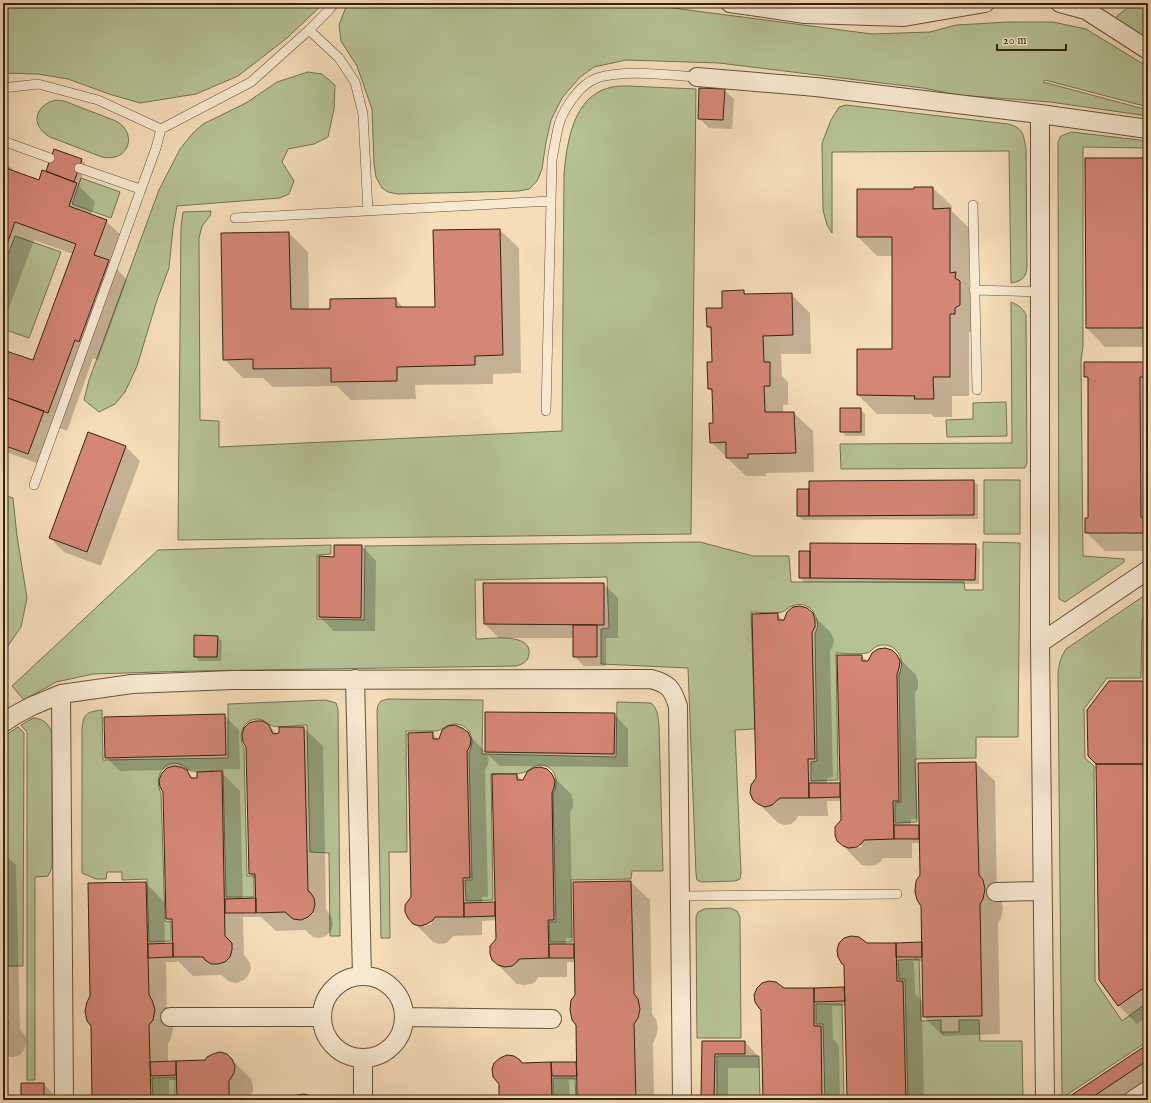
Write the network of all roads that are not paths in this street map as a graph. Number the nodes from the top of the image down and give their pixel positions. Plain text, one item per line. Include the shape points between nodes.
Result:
1 (334, 3) edge
2 (730, 3) edge
3 (985, 3) edge
4 (1060, 3) edge
5 (309, 30) junction
6 (1148, 50) edge
7 (697, 77) joint
8 (3, 88) edge
9 (1040, 114) junction
10 (161, 129) junction
11 (1148, 129) edge
12 (3, 141) edge
13 (50, 158) dead end
14 (79, 168) dead end
15 (140, 189) junction
16 (551, 201) junction
17 (974, 205) dead end
18 (368, 211) junction
19 (235, 218) dead end
20 (974, 290) junction
21 (1040, 292) junction
22 (977, 390) dead end
23 (546, 411) dead end
24 (34, 485) dead end
25 (1148, 570) edge
26 (1040, 643) junction
27 (355, 679) junction
28 (61, 694) junction
29 (3, 723) edge
30 (1042, 891) junction
31 (996, 892) dead end
32 (897, 894) dead end
33 (680, 896) junction
34 (362, 976) junction
35 (170, 1017) dead end
36 (322, 1017) junction
37 (404, 1017) junction
38 (552, 1019) dead end
39 (363, 1058) junction
40 (1148, 1090) edge
41 (64, 1100) edge
42 (363, 1100) edge
43 (682, 1100) edge
44 (1044, 1100) edge
45 (1133, 1100) edge

1 - 5 lane
2 - 3 street via 805,14 904,17
4 - 6 street via 1086,10
5 - 10 lane via 251,82
5 - 18 lane via 339,58 355,82 363,114
7 - 9 street via 816,86
7 - 16 lane via 629,73 596,78 579,90 568,104 559,124 552,160
8 - 10 lane via 38,84 98,100
9 - 11 street
9 - 21 street
10 - 15 lane
12 - 13 lane
14 - 15 lane
15 - 24 lane
16 - 18 lane
16 - 23 lane
17 - 20 lane
18 - 19 lane
20 - 21 lane
20 - 22 lane
21 - 26 street
25 - 26 street
26 - 30 street
27 - 28 street via 132,684
27 - 33 street via 651,679 664,683 674,693 678,706
27 - 34 street
28 - 29 street via 32,706
28 - 41 street
30 - 31 street
30 - 44 street
32 - 33 lane
33 - 43 street
34 - 36 street via 351,977 331,990 325,1000
34 - 37 street via 374,977 394,990 400,1000
35 - 36 street
36 - 39 street via 325,1034 332,1044 351,1057
37 - 38 street
37 - 39 street via 401,1034 395,1044 375,1057
39 - 42 street
40 - 45 street

